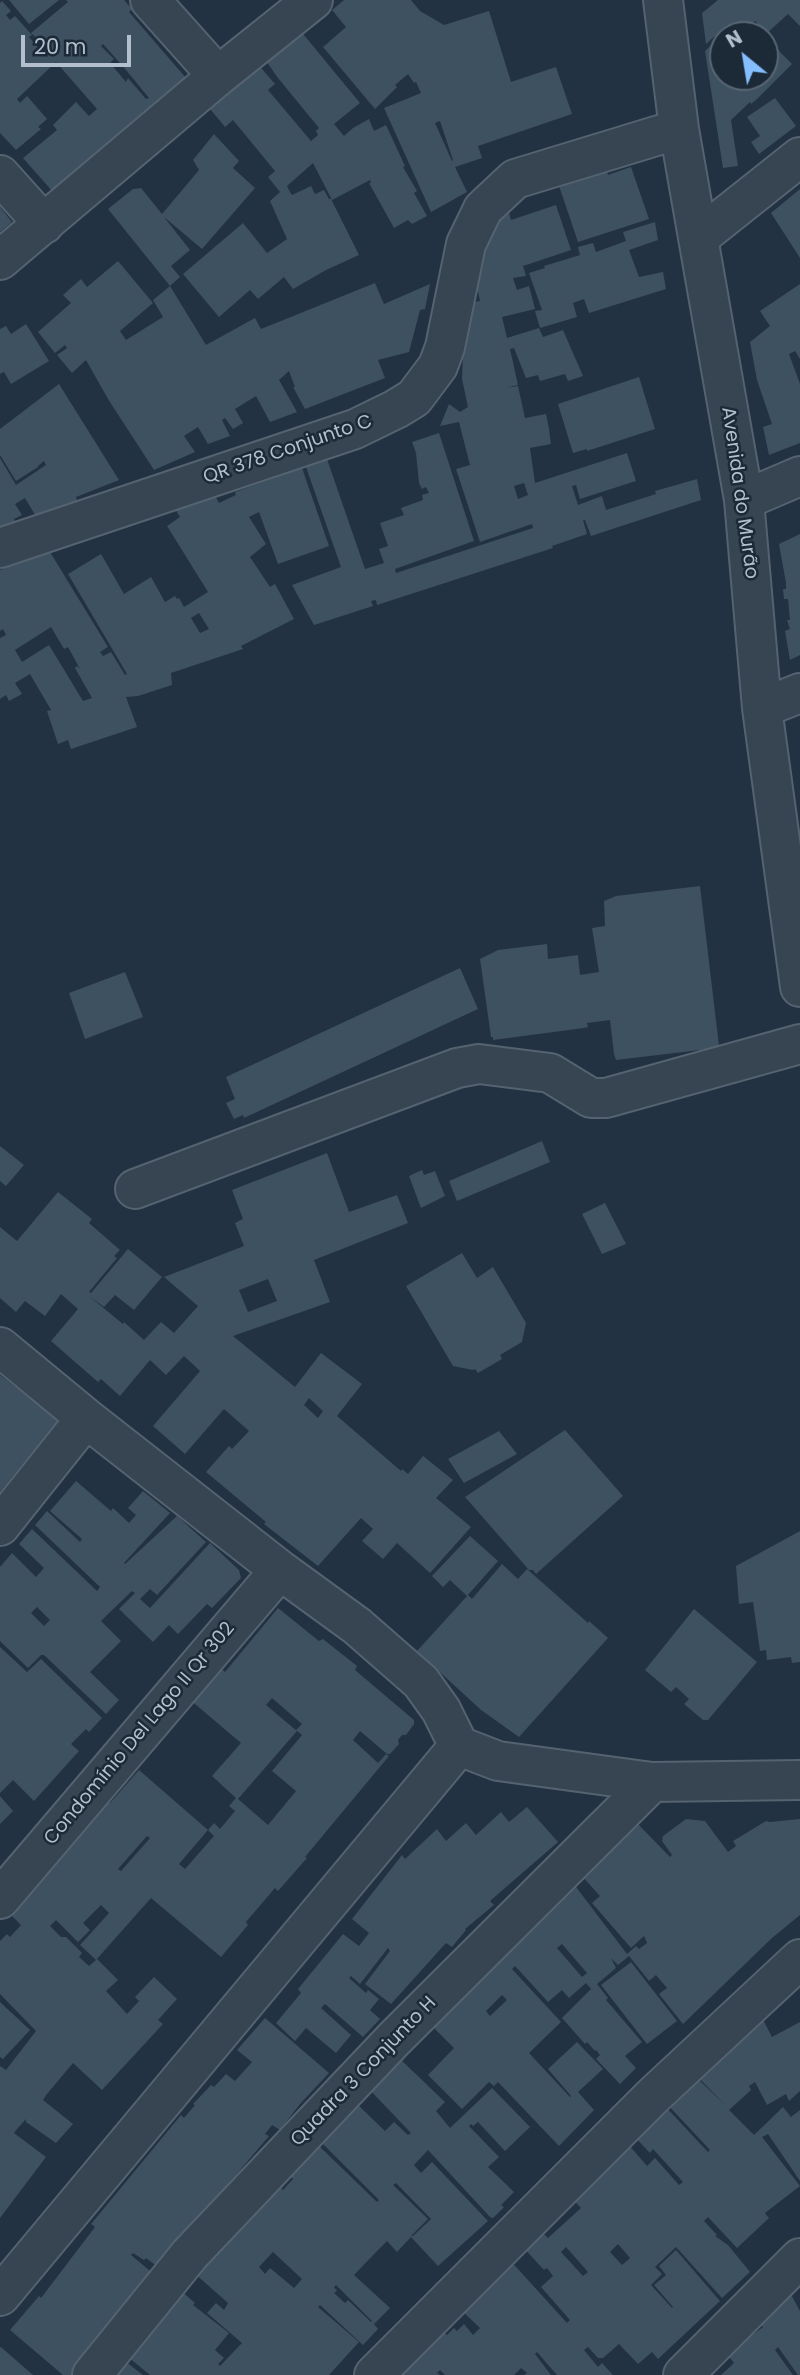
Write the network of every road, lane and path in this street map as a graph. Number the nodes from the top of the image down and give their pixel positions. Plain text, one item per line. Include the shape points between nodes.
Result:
1 (150, 0) edge
2 (313, 0) edge
3 (663, 0) edge
4 (218, 76) junction
5 (679, 129) junction
6 (800, 157) edge
7 (0, 175) edge
8 (44, 224) junction
9 (698, 238) junction
10 (0, 260) edge
11 (800, 476) edge
12 (744, 500) junction
13 (0, 548) edge
14 (800, 693) edge
15 (762, 708) junction
16 (800, 987) edge
17 (800, 1044) edge
18 (135, 1189) dead end
19 (0, 1347) edge
20 (86, 1418) junction
21 (0, 1526) edge
22 (281, 1570) junction
23 (459, 1746) junction
24 (800, 1780) edge
25 (652, 1782) junction
26 (0, 1899) edge
27 (800, 1959) edge
28 (800, 2259) edge
29 (0, 2296) edge
30 (92, 2375) edge
31 (374, 2375) edge
32 (683, 2375) edge

1 - 4 street
2 - 4 street
3 - 5 street, Avenida do Murão
4 - 8 street
5 - 9 street, Avenida do Murão
5 - 13 street, QR 378 Conjunto C via 515,179 483,209 466,244 445,347 438,366 414,398 355,429
6 - 9 street
7 - 8 street
8 - 10 street
9 - 12 street, Avenida do Murão
11 - 12 street
12 - 15 street, Avenida do Murão
14 - 15 street
15 - 16 street, Avenida do Murão
17 - 18 street via 606,1098 591,1098 551,1073 479,1064 457,1068
19 - 20 street
20 - 21 street
20 - 22 street
22 - 23 street via 357,1626 421,1682
22 - 26 street, Condomínio Del Lago II Qr 302
23 - 25 street via 498,1761
23 - 29 street
24 - 25 street
25 - 30 street, Quadra 3 Conjunto H via 394,2039 190,2254
27 - 31 street via 653,2096
28 - 32 street

